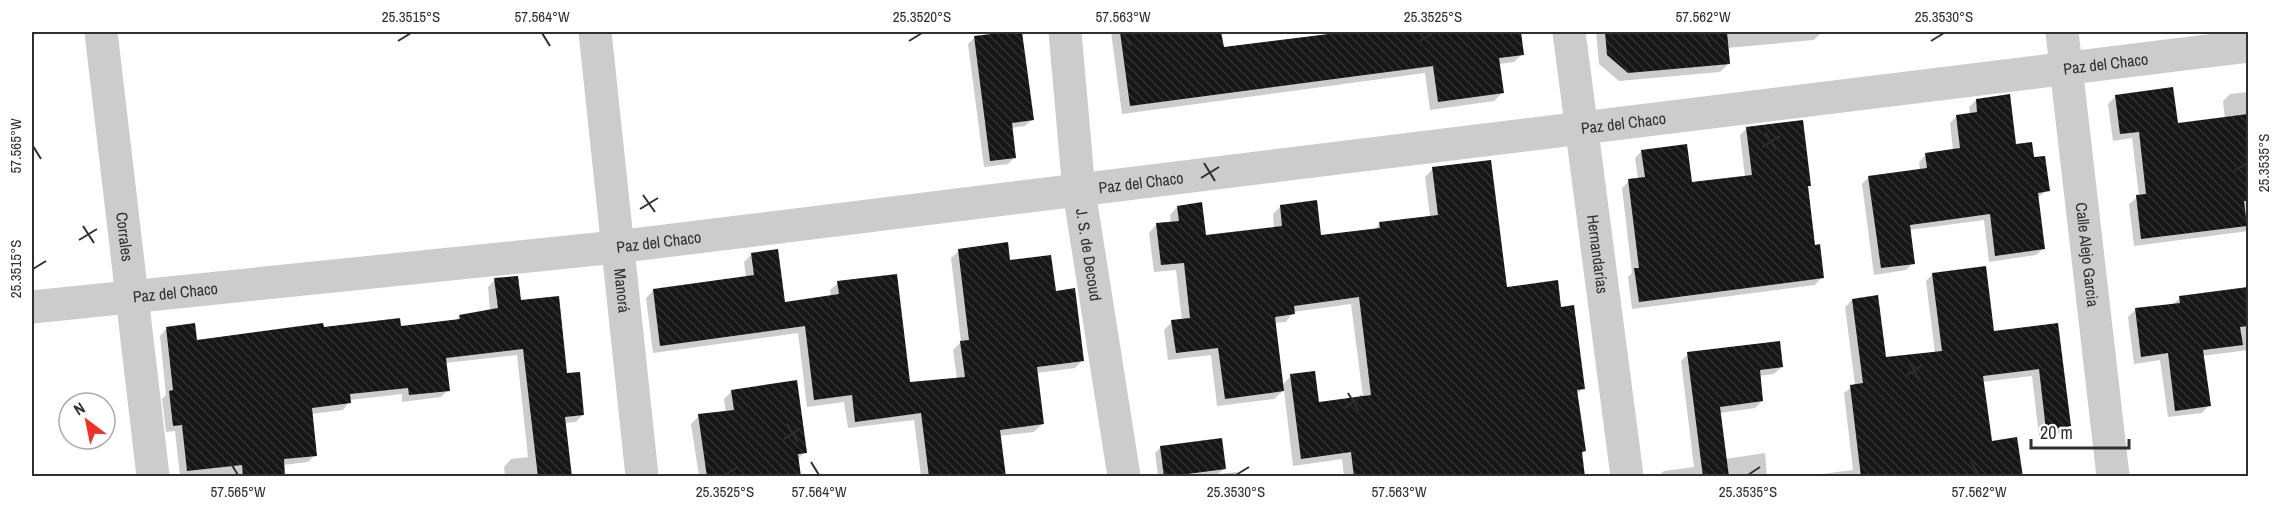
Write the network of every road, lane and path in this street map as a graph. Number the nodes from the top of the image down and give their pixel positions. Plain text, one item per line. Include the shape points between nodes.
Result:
1 (101, 32) edge
2 (595, 32) edge
3 (1065, 32) edge
4 (1569, 32) edge
5 (2062, 32) edge
6 (2248, 46) edge
7 (2067, 68) junction
8 (1579, 127) junction
9 (1079, 191) junction
10 (616, 247) junction
11 (133, 295) junction
12 (32, 307) edge
13 (153, 477) edge
14 (642, 477) edge
15 (1124, 477) edge
16 (1626, 477) edge
17 (2113, 477) edge

1 - 11 street, Corrales
2 - 10 street, Manorá
3 - 9 street, J. S. de Decoud
4 - 8 street, Hernandarías
5 - 7 street, Calle Alejo Garcia
6 - 7 street, Paz del Chaco
7 - 8 street, Paz del Chaco
7 - 17 street, Calle Alejo Garcia
8 - 9 street, Paz del Chaco
8 - 16 street, Hernandarías
9 - 10 street, Paz del Chaco
9 - 15 street, J. S. de Decoud
10 - 11 street, Paz del Chaco
10 - 14 street, Manorá
11 - 12 street, Paz del Chaco
11 - 13 street, Corrales

